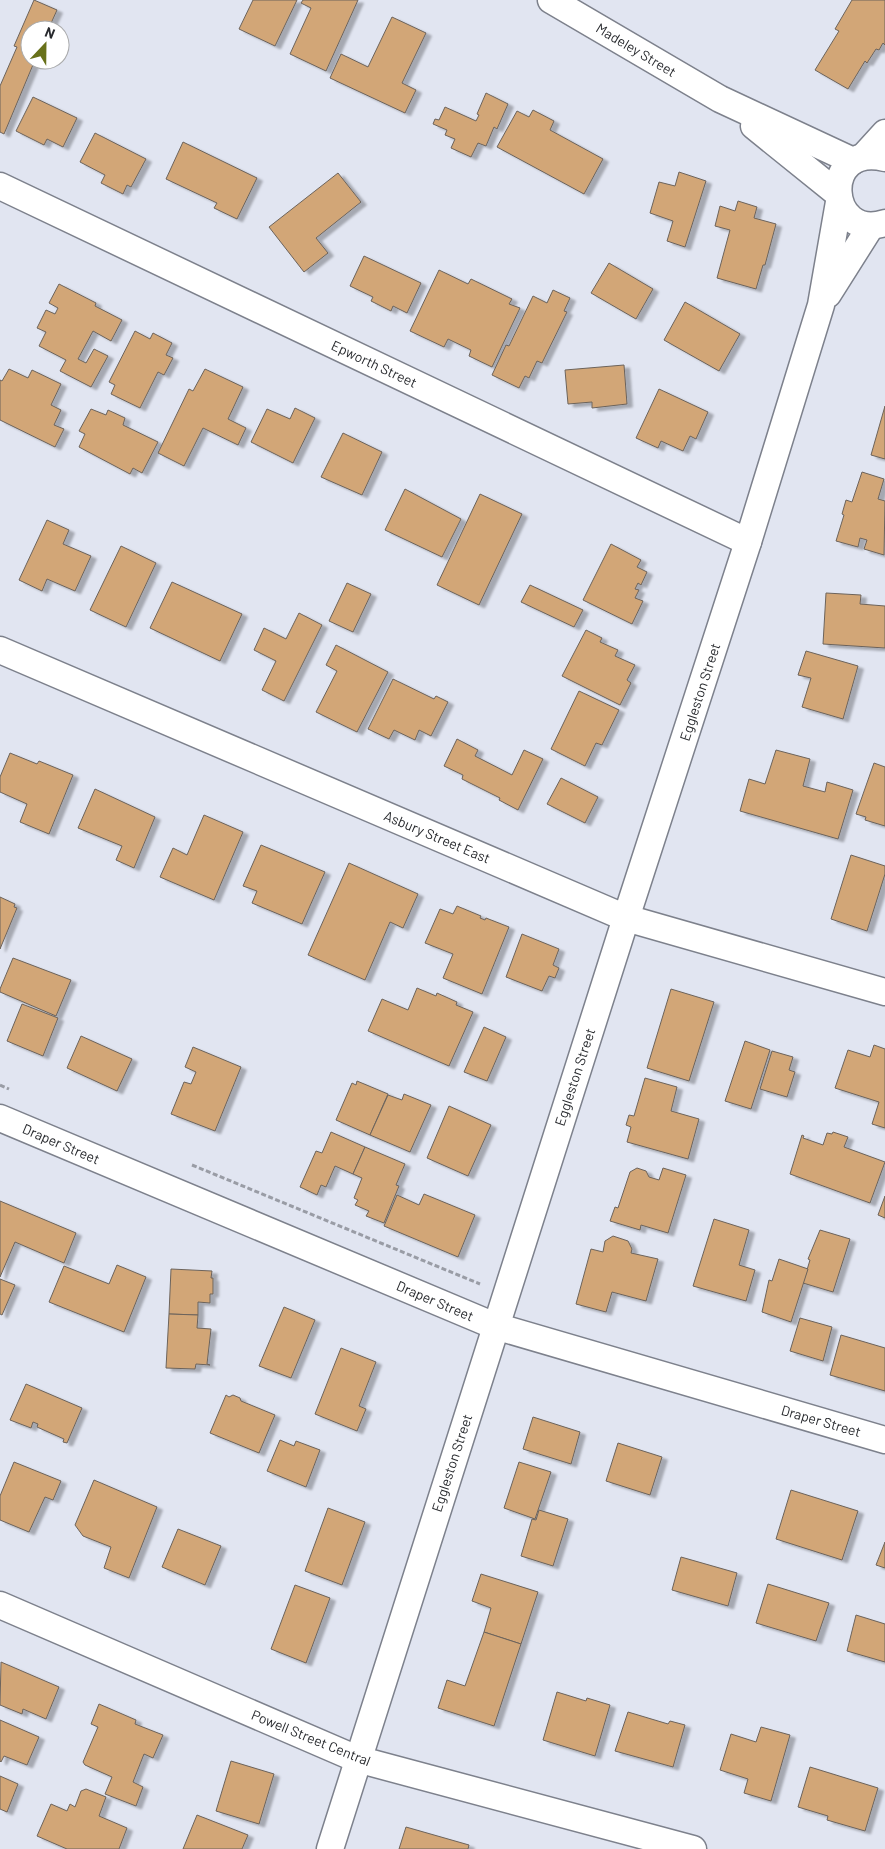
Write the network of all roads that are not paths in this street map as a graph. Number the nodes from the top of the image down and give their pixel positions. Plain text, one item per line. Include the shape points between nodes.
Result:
1 (551, 0) edge
2 (720, 99) junction
3 (885, 133) edge
4 (867, 158) edge
5 (0, 186) edge
6 (838, 197) junction
7 (878, 224) edge
8 (821, 305) junction
9 (748, 542) junction
10 (0, 650) edge
11 (626, 918) junction
12 (885, 992) edge
13 (0, 1118) edge
14 (496, 1326) junction
15 (885, 1440) edge
16 (0, 1605) edge
17 (357, 1759) junction
18 (330, 1849) edge
19 (693, 1849) edge

1 - 2 street, Madeley Street
2 - 4 street, Madeley Street
2 - 6 street, Madeley Street
3 - 4 street
4 - 6 street, Eggleston Street via 844,169 838,180
5 - 9 street, Epworth Street
6 - 7 street, Madeley Street via 846,214 857,222
6 - 8 street, Eggleston Street
7 - 8 street, Eggleston Street
8 - 9 street, Eggleston Street
9 - 11 street, Eggleston Street
10 - 11 street, Asbury Street East
11 - 12 street, Asbury Street East
11 - 14 street, Eggleston Street
13 - 14 street, Draper Street
14 - 15 street, Draper Street
14 - 17 street, Eggleston Street
16 - 17 street, Powell Street Central
17 - 18 street, Eggleston Street
17 - 19 street, Powell Street Central

